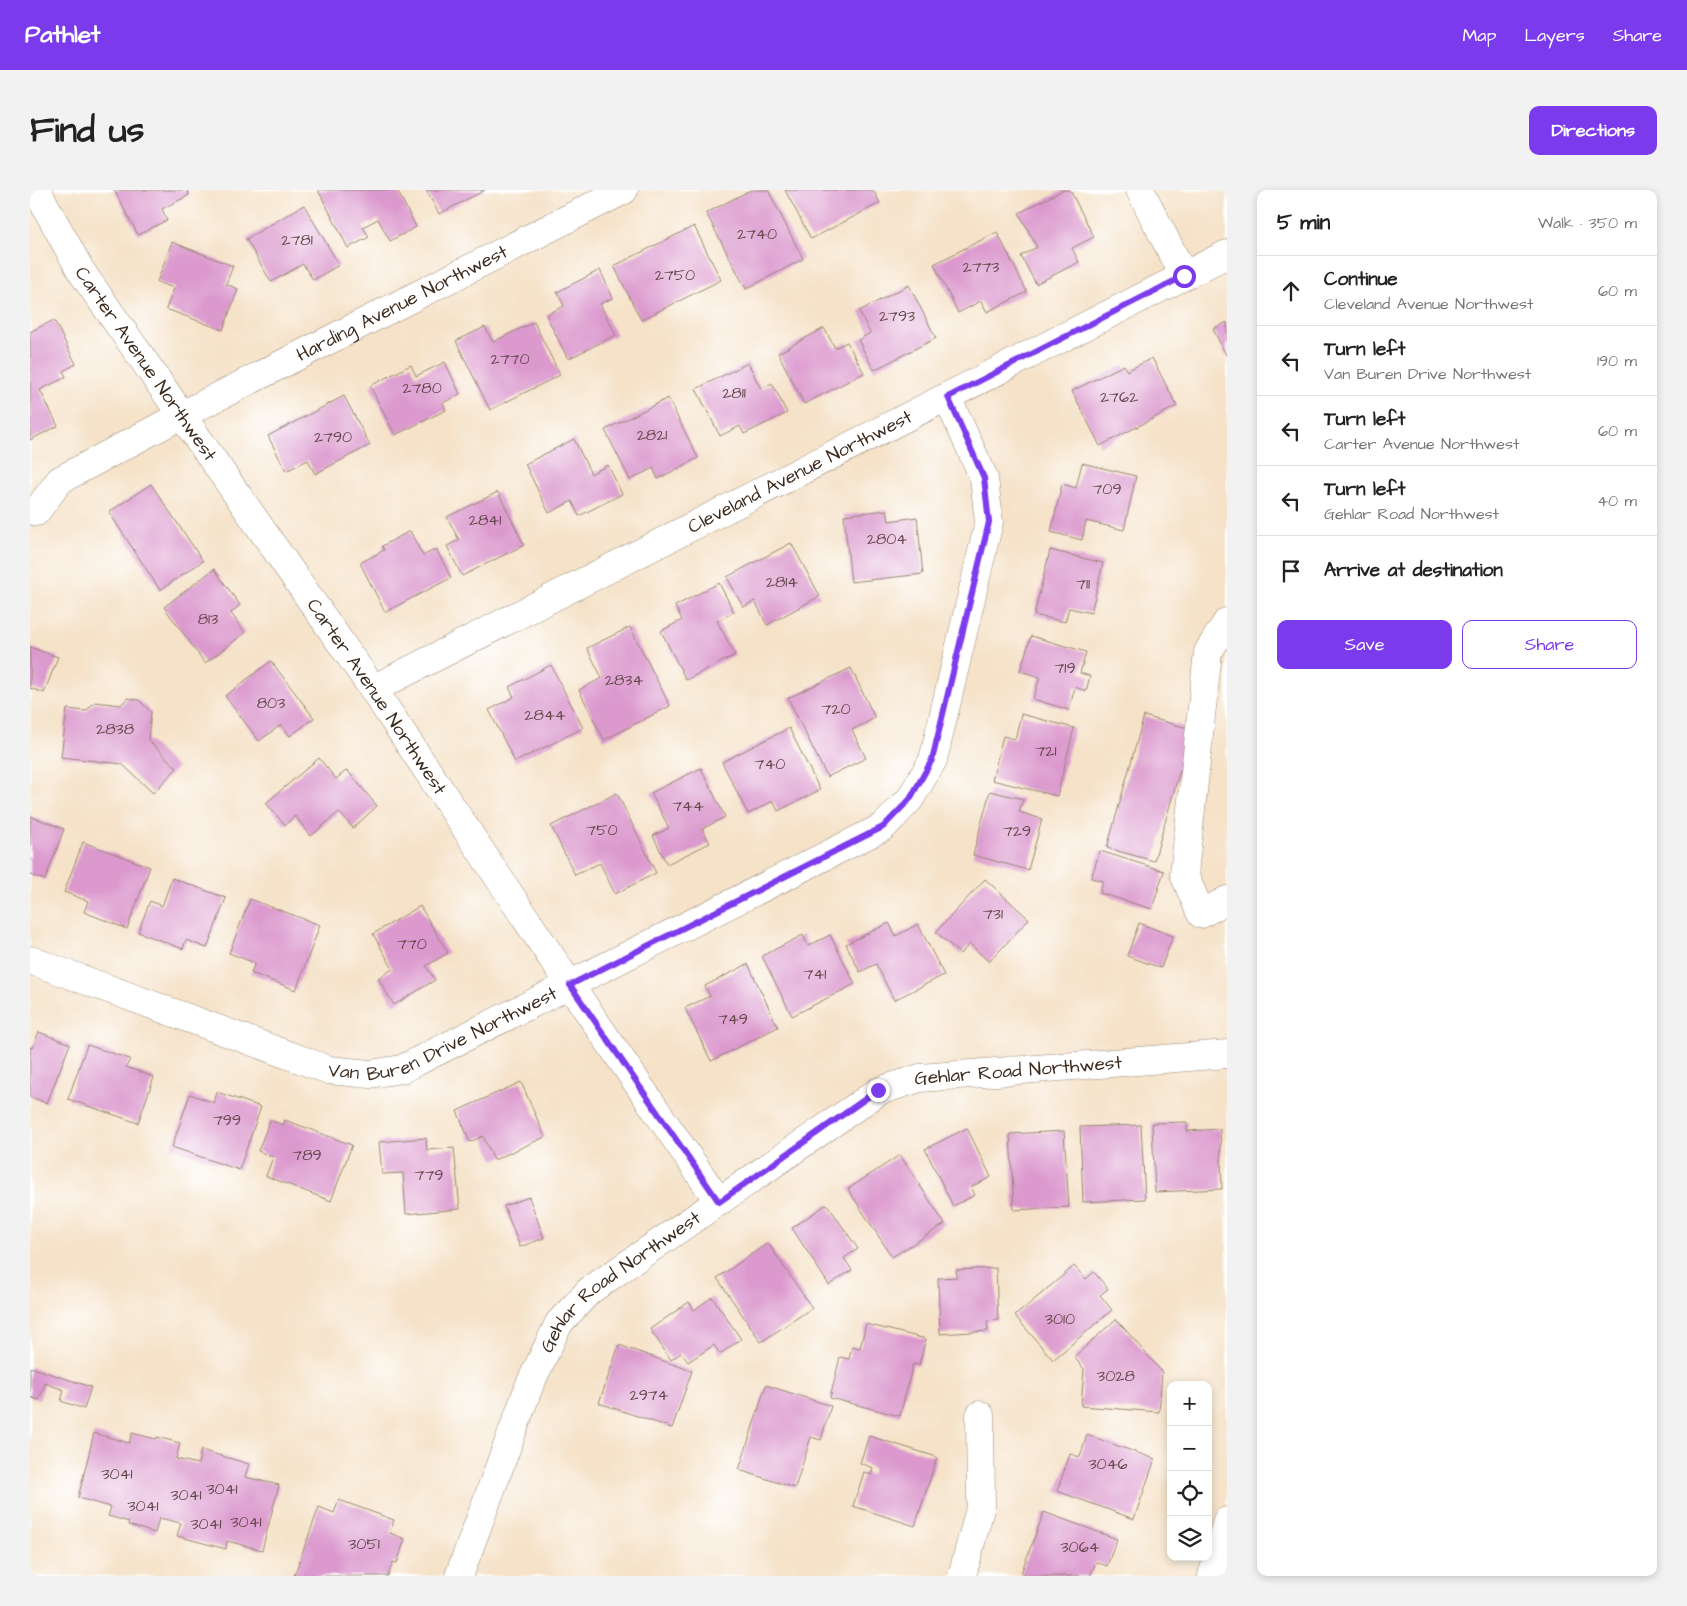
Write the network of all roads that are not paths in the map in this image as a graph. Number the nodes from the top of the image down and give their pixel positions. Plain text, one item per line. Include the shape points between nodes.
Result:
1 (38, 190) edge
2 (624, 190) edge
3 (1140, 190) edge
4 (1227, 254) edge
5 (1184, 276) junction
6 (948, 397) junction
7 (180, 416) junction
8 (36, 512) dead end
9 (1227, 622) edge
10 (372, 689) junction
11 (1227, 900) edge
12 (30, 960) edge
13 (570, 985) junction
14 (1227, 1054) edge
15 (719, 1202) junction
16 (980, 1414) dead end
17 (1227, 1521) edge
18 (459, 1576) edge
19 (962, 1576) edge
20 (1212, 1576) edge

1 - 7 street, Carter Avenue Northwest via 81,271
2 - 7 street, Harding Avenue Northwest
3 - 5 street
4 - 5 street, Cleveland Avenue Northwest
5 - 6 street, Cleveland Avenue Northwest
6 - 10 street, Cleveland Avenue Northwest
6 - 13 street, Van Buren Drive Northwest via 984,478 989,522 932,760 910,799 883,827
7 - 8 street, Harding Avenue Northwest via 60,480
7 - 10 street, Carter Avenue Northwest
9 - 11 street via 1208,652 1184,874 1201,914
10 - 13 street, Carter Avenue Northwest
12 - 13 street, Van Buren Drive Northwest via 329,1070 370,1074 402,1069
13 - 15 street, Carter Avenue Northwest
14 - 15 street, Gehlar Road Northwest via 920,1078 878,1090
15 - 18 street, Gehlar Road Northwest via 589,1291 559,1323 530,1384
16 - 19 street via 981,1505
17 - 20 street

